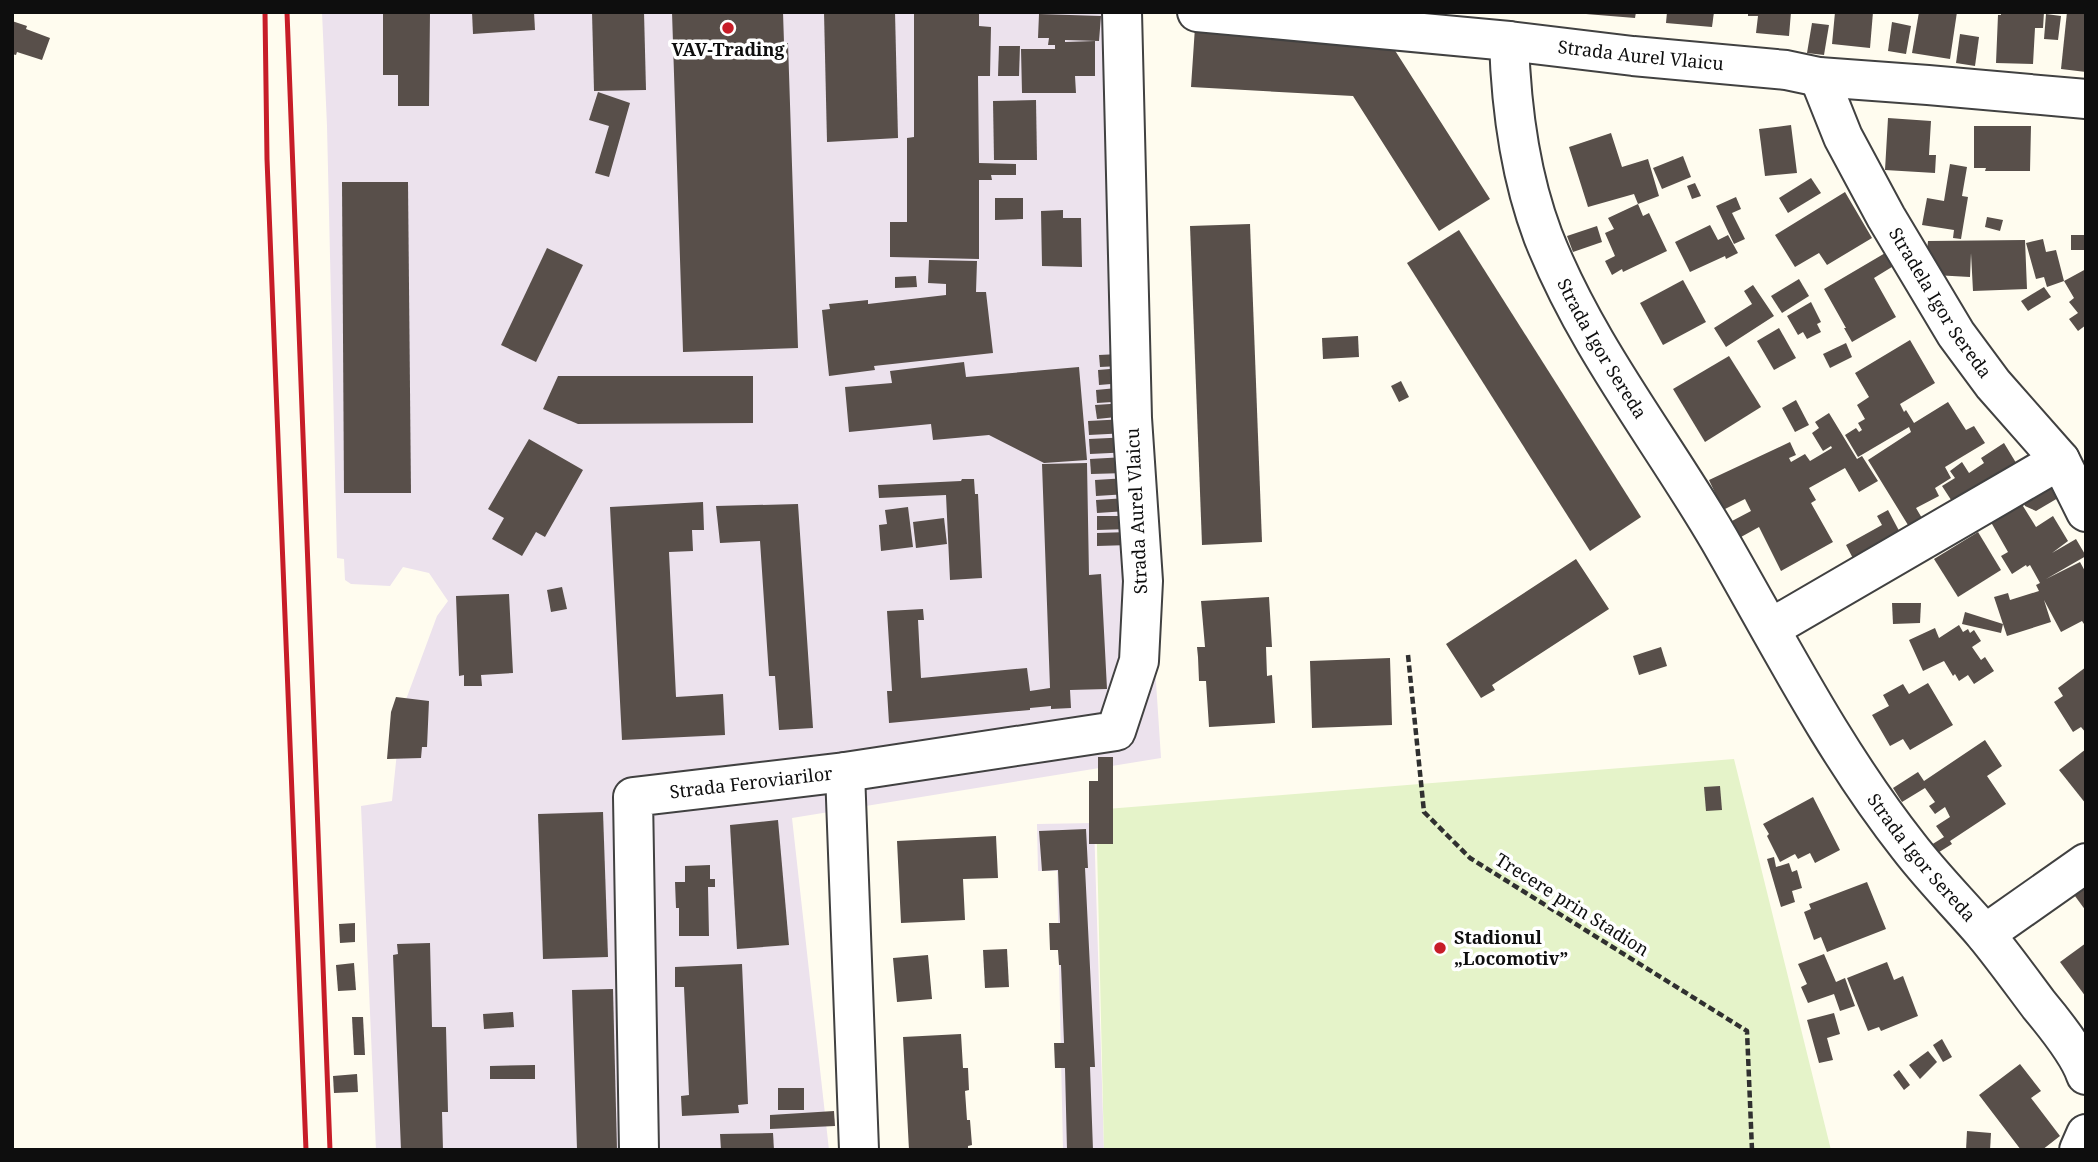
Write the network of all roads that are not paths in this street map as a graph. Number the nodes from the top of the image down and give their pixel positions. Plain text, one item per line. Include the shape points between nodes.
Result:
1 (1122, 12) edge
2 (1197, 12) edge
3 (1509, 41) junction
4 (1819, 77) junction
5 (2086, 99) edge
6 (2060, 460) junction
7 (2086, 512) edge
8 (1771, 628) junction
9 (845, 772) junction
10 (2086, 863) edge
11 (1985, 934) junction
12 (2086, 1075) edge
13 (2086, 1134) edge
14 (639, 1150) edge
15 (859, 1150) edge
16 (2079, 1150) edge

1 - 9 street, Strada Aurel Vlaicu via 1132,418 1143,580 1139,661 1116,732
2 - 3 street, Strada Aurel Vlaicu
3 - 4 street, Strada Aurel Vlaicu
3 - 8 street, Strada Igor Sereda via 1518,132 1543,236 1577,310 1620,384
4 - 5 street, Strada Aurel Vlaicu
4 - 6 street, Stradela Igor Sereda via 1843,137 1956,334
6 - 7 street, Stradela Igor Sereda
6 - 8 street
8 - 11 street, Strada Igor Sereda via 1863,783 1921,862
9 - 14 street, Strada Feroviarilor via 634,797
9 - 15 street, Strada Feroviarilor
10 - 11 street
11 - 12 street, Strada Igor Sereda via 2053,1022
13 - 16 street

